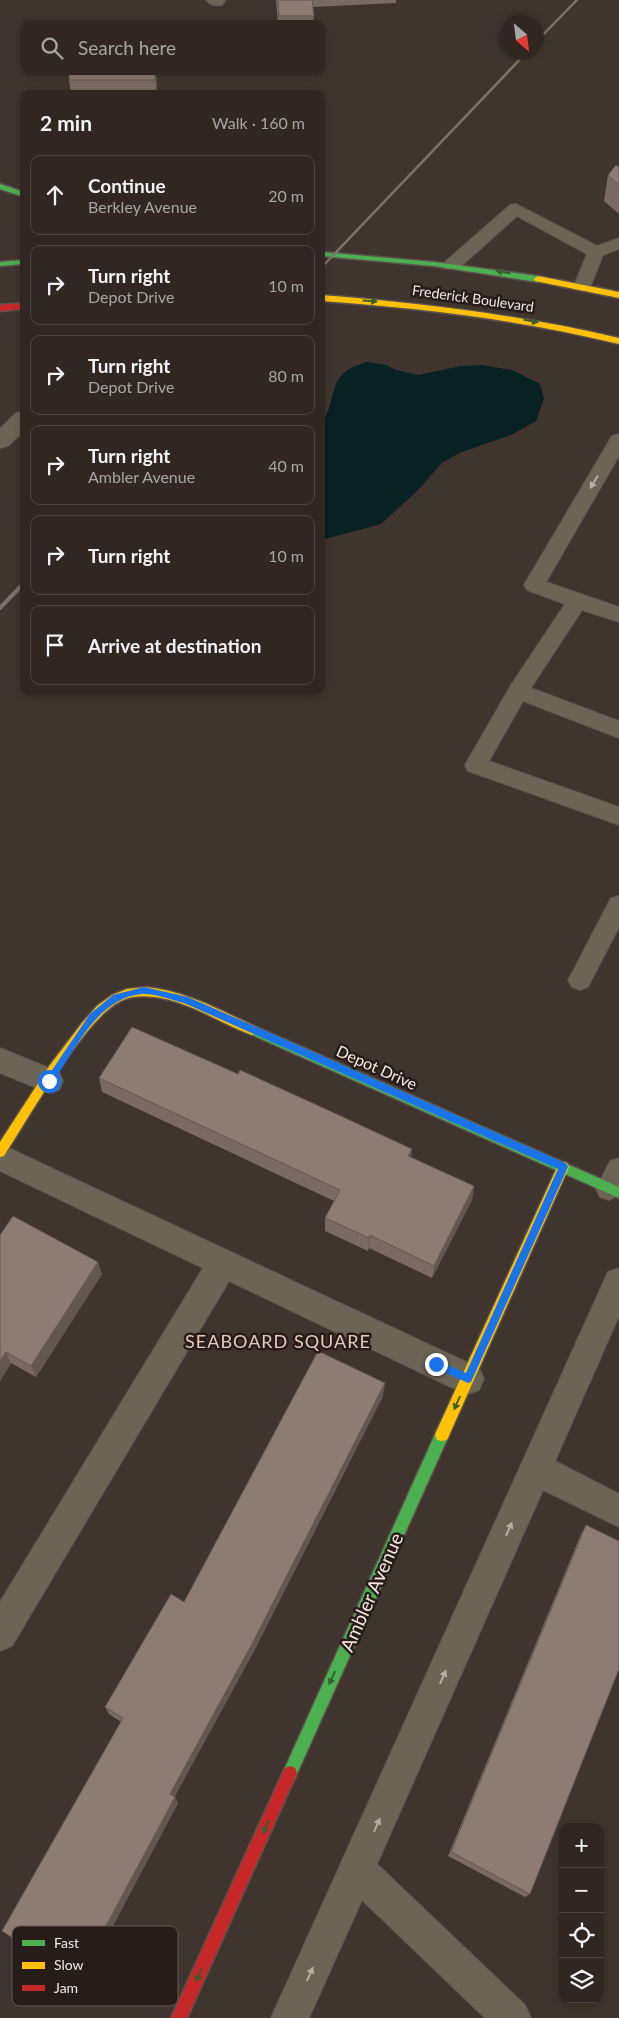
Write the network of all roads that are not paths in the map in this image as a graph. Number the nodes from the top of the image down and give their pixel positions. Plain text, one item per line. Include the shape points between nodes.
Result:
1 (0, 186) edge
2 (20, 194) edge
3 (619, 243) edge
4 (596, 252) junction
5 (325, 254) edge
6 (20, 262) edge
7 (0, 264) edge
8 (452, 265) junction
9 (583, 286) junction
10 (619, 295) edge
11 (325, 298) edge
12 (20, 306) edge
13 (0, 308) edge
14 (619, 341) edge
15 (20, 422) edge
16 (619, 440) edge
17 (0, 441) edge
18 (578, 600) junction
19 (619, 615) edge
20 (518, 691) junction
21 (619, 730) edge
22 (619, 816) edge
23 (619, 906) edge
24 (580, 980) dead end
25 (0, 1060) edge
26 (49, 1081) junction
27 (0, 1152) edge
28 (0, 1157) edge
29 (564, 1167) junction
30 (616, 1184) edge
31 (223, 1263) junction
32 (619, 1282) edge
33 (468, 1379) junction
34 (536, 1469) junction
35 (619, 1511) edge
36 (0, 1634) edge
37 (357, 1870) junction
38 (179, 2018) edge
39 (290, 2018) edge
40 (512, 2018) edge

1 - 2 main road
3 - 4 lane
4 - 8 lane via 516,209
4 - 9 lane
5 - 8 main road, Frederick Boulevard
6 - 7 main road
9 -> 8 main road, Frederick Boulevard
9 - 10 main road, Frederick Boulevard
11 -> 14 main road, Frederick Boulevard via 475,311
12 - 13 main road
15 - 17 street
16 -> 18 lane via 534,585
18 - 19 lane
18 - 20 lane
20 - 21 lane
20 - 22 lane via 476,765
23 - 24 lane
25 - 26 street
26 - 27 main road
26 - 29 main road, Depot Drive via 93,1017 116,997 144,990 185,1000
28 - 31 street
29 - 30 main road, Depot Drive
29 - 33 main road, Ambler Avenue
31 - 33 street
31 - 36 street
32 - 34 street
33 -> 38 main road, Ambler Avenue
34 - 35 street
37 -> 34 street
39 -> 37 street
37 - 40 street

